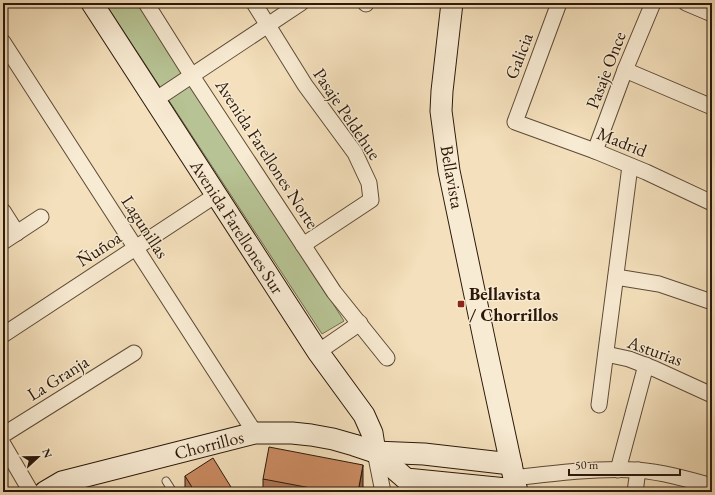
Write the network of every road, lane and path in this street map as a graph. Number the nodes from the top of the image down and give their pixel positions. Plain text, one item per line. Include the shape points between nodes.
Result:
1 (92, 3) edge
2 (146, 3) edge
3 (254, 3) edge
4 (301, 3) edge
5 (452, 3) edge
6 (560, 3) edge
7 (653, 3) edge
8 (686, 3) edge
9 (712, 14) edge
10 (268, 26) junction
11 (3, 42) edge
12 (625, 70) junction
13 (192, 76) junction
14 (155, 100) junction
15 (712, 107) edge
16 (515, 122) joint
17 (595, 151) junction
18 (630, 166) junction
19 (216, 195) junction
20 (712, 203) edge
21 (3, 211) edge
22 (41, 217) dead end
23 (17, 233) junction
24 (3, 242) edge
25 (303, 245) junction
26 (137, 248) junction
27 (616, 277) junction
28 (712, 302) edge
29 (360, 323) junction
30 (3, 335) edge
31 (318, 352) junction
32 (134, 353) dead end
33 (606, 354) junction
34 (387, 358) dead end
35 (646, 365) junction
36 (712, 395) edge
37 (599, 405) dead end
38 (255, 433) junction
39 (3, 435) edge
40 (3, 444) edge
41 (375, 452) junction
42 (618, 470) junction
43 (638, 470) junction
44 (166, 482) dead end
45 (506, 483) edge
46 (712, 486) edge
47 (31, 492) edge
48 (45, 492) edge
49 (173, 492) edge
50 (383, 492) edge
51 (634, 492) edge

1 - 14 street, Avenida Farellones Sur
2 - 13 street, Avenida Farellones Norte
3 - 10 street, Pasaje Peldehue
4 - 10 street
5 - 45 street, Bellavista via 442,111 449,171 486,348 486,408
6 - 16 street, Galicia
7 - 12 street, Pasaje Once
8 - 9 street
10 - 13 street
10 - 25 street, Pasaje Peldehue via 304,85 355,153 369,183 371,200
11 - 26 street, Lagunillas
12 - 15 street
12 - 17 street, Pasaje Once
13 - 14 street
13 - 25 street, Avenida Farellones Norte
14 - 19 street, Avenida Farellones Sur
16 - 17 street, Madrid
17 - 18 street, Madrid
18 - 20 street, Madrid
18 - 27 street
19 - 26 street, Ñuñoa
19 - 31 street, Avenida Farellones Sur
21 - 23 street
22 - 23 street
23 - 24 street
25 - 29 street, Avenida Farellones Norte via 334,292
26 - 30 street, Ñuñoa
26 - 38 street, Lagunillas
27 - 28 street via 659,284
27 - 33 street
29 - 31 street
29 - 34 street, Avenida Farellones Norte
31 - 41 street, Avenida Farellones Sur via 364,415 372,433
32 - 39 street, La Granja
33 - 35 street, Asturias
33 - 37 street
35 - 36 street, Asturias
35 - 42 street
38 - 41 street, Chorrillos via 311,435
38 - 48 street, Chorrillos via 62,482
40 - 47 street
41 - 45 street, Chorrillos via 424,454
41 - 50 street
42 - 43 street
42 - 45 street via 569,471
43 - 46 street
43 - 51 street
44 - 49 lane

